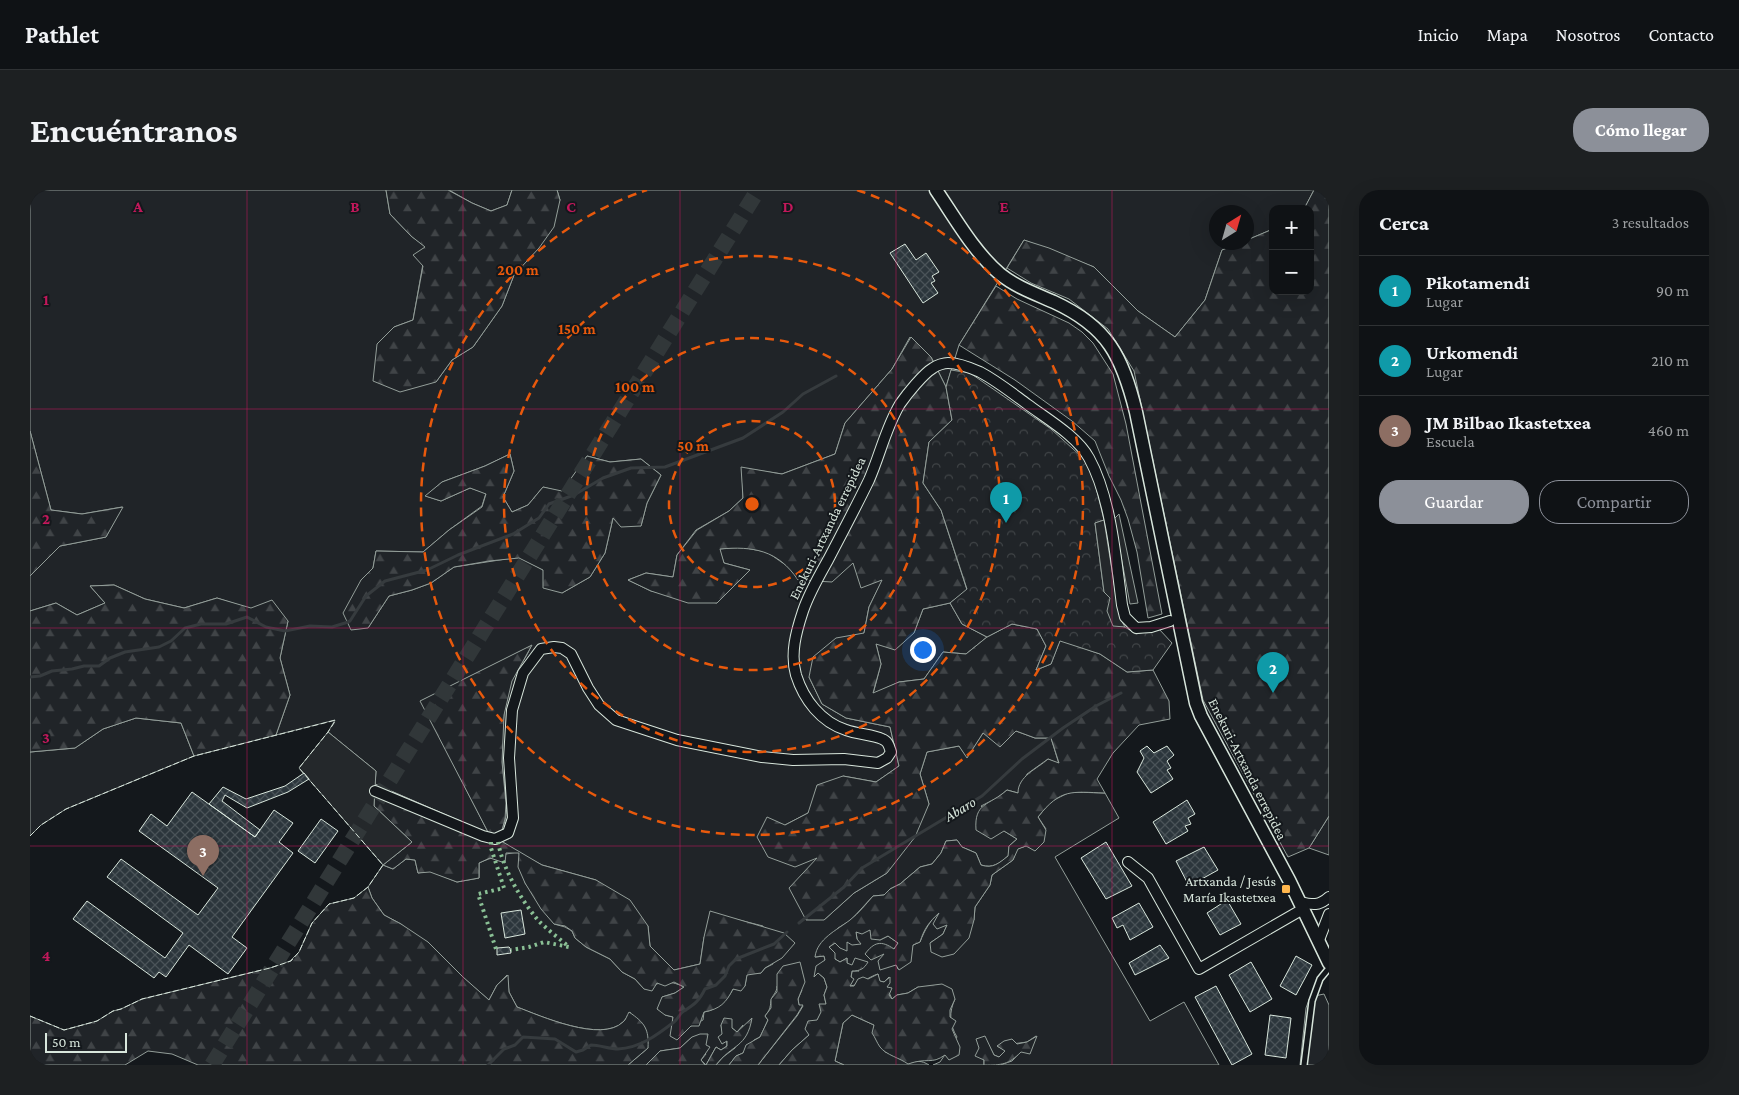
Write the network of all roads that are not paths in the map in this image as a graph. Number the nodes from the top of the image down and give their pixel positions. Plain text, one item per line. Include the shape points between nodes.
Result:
1 (936, 190) edge
2 (1174, 620) junction
3 (375, 791) dead end
4 (1128, 862) dead end
5 (1329, 897) edge
6 (1302, 906) junction
7 (1329, 914) edge
8 (1319, 940) junction
9 (1329, 963) edge
10 (1329, 968) edge
11 (1304, 1065) edge

1 - 2 street, Enekuri-Artxanda errepidea via 989,264 1014,284 1076,312 1091,323 1120,362 1136,412
2 - 3 street, Enekuri-Artxanda errepidea via 1136,628 1125,617 1108,512 1099,481 1078,444 986,376 957,365 942,364 932,368 901,402 870,478 812,589 795,637 793,658 796,674 808,701 832,724 888,743 891,752 887,758 878,763 844,758 793,760 762,757 678,740 616,720 599,705 571,654 554,647 541,649 523,673 512,710 509,758 513,818 508,833 495,838 483,836
2 - 6 street, Enekuri-Artxanda errepidea via 1201,716
4 - 6 street via 1148,878 1200,969
5 - 6 street via 1323,903
6 - 8 street, Enekuri-Artxanda errepidea
7 - 8 street
8 - 9 street, Enekuri-Artxanda errepidea
10 - 11 lane via 1320,980 1312,1001

